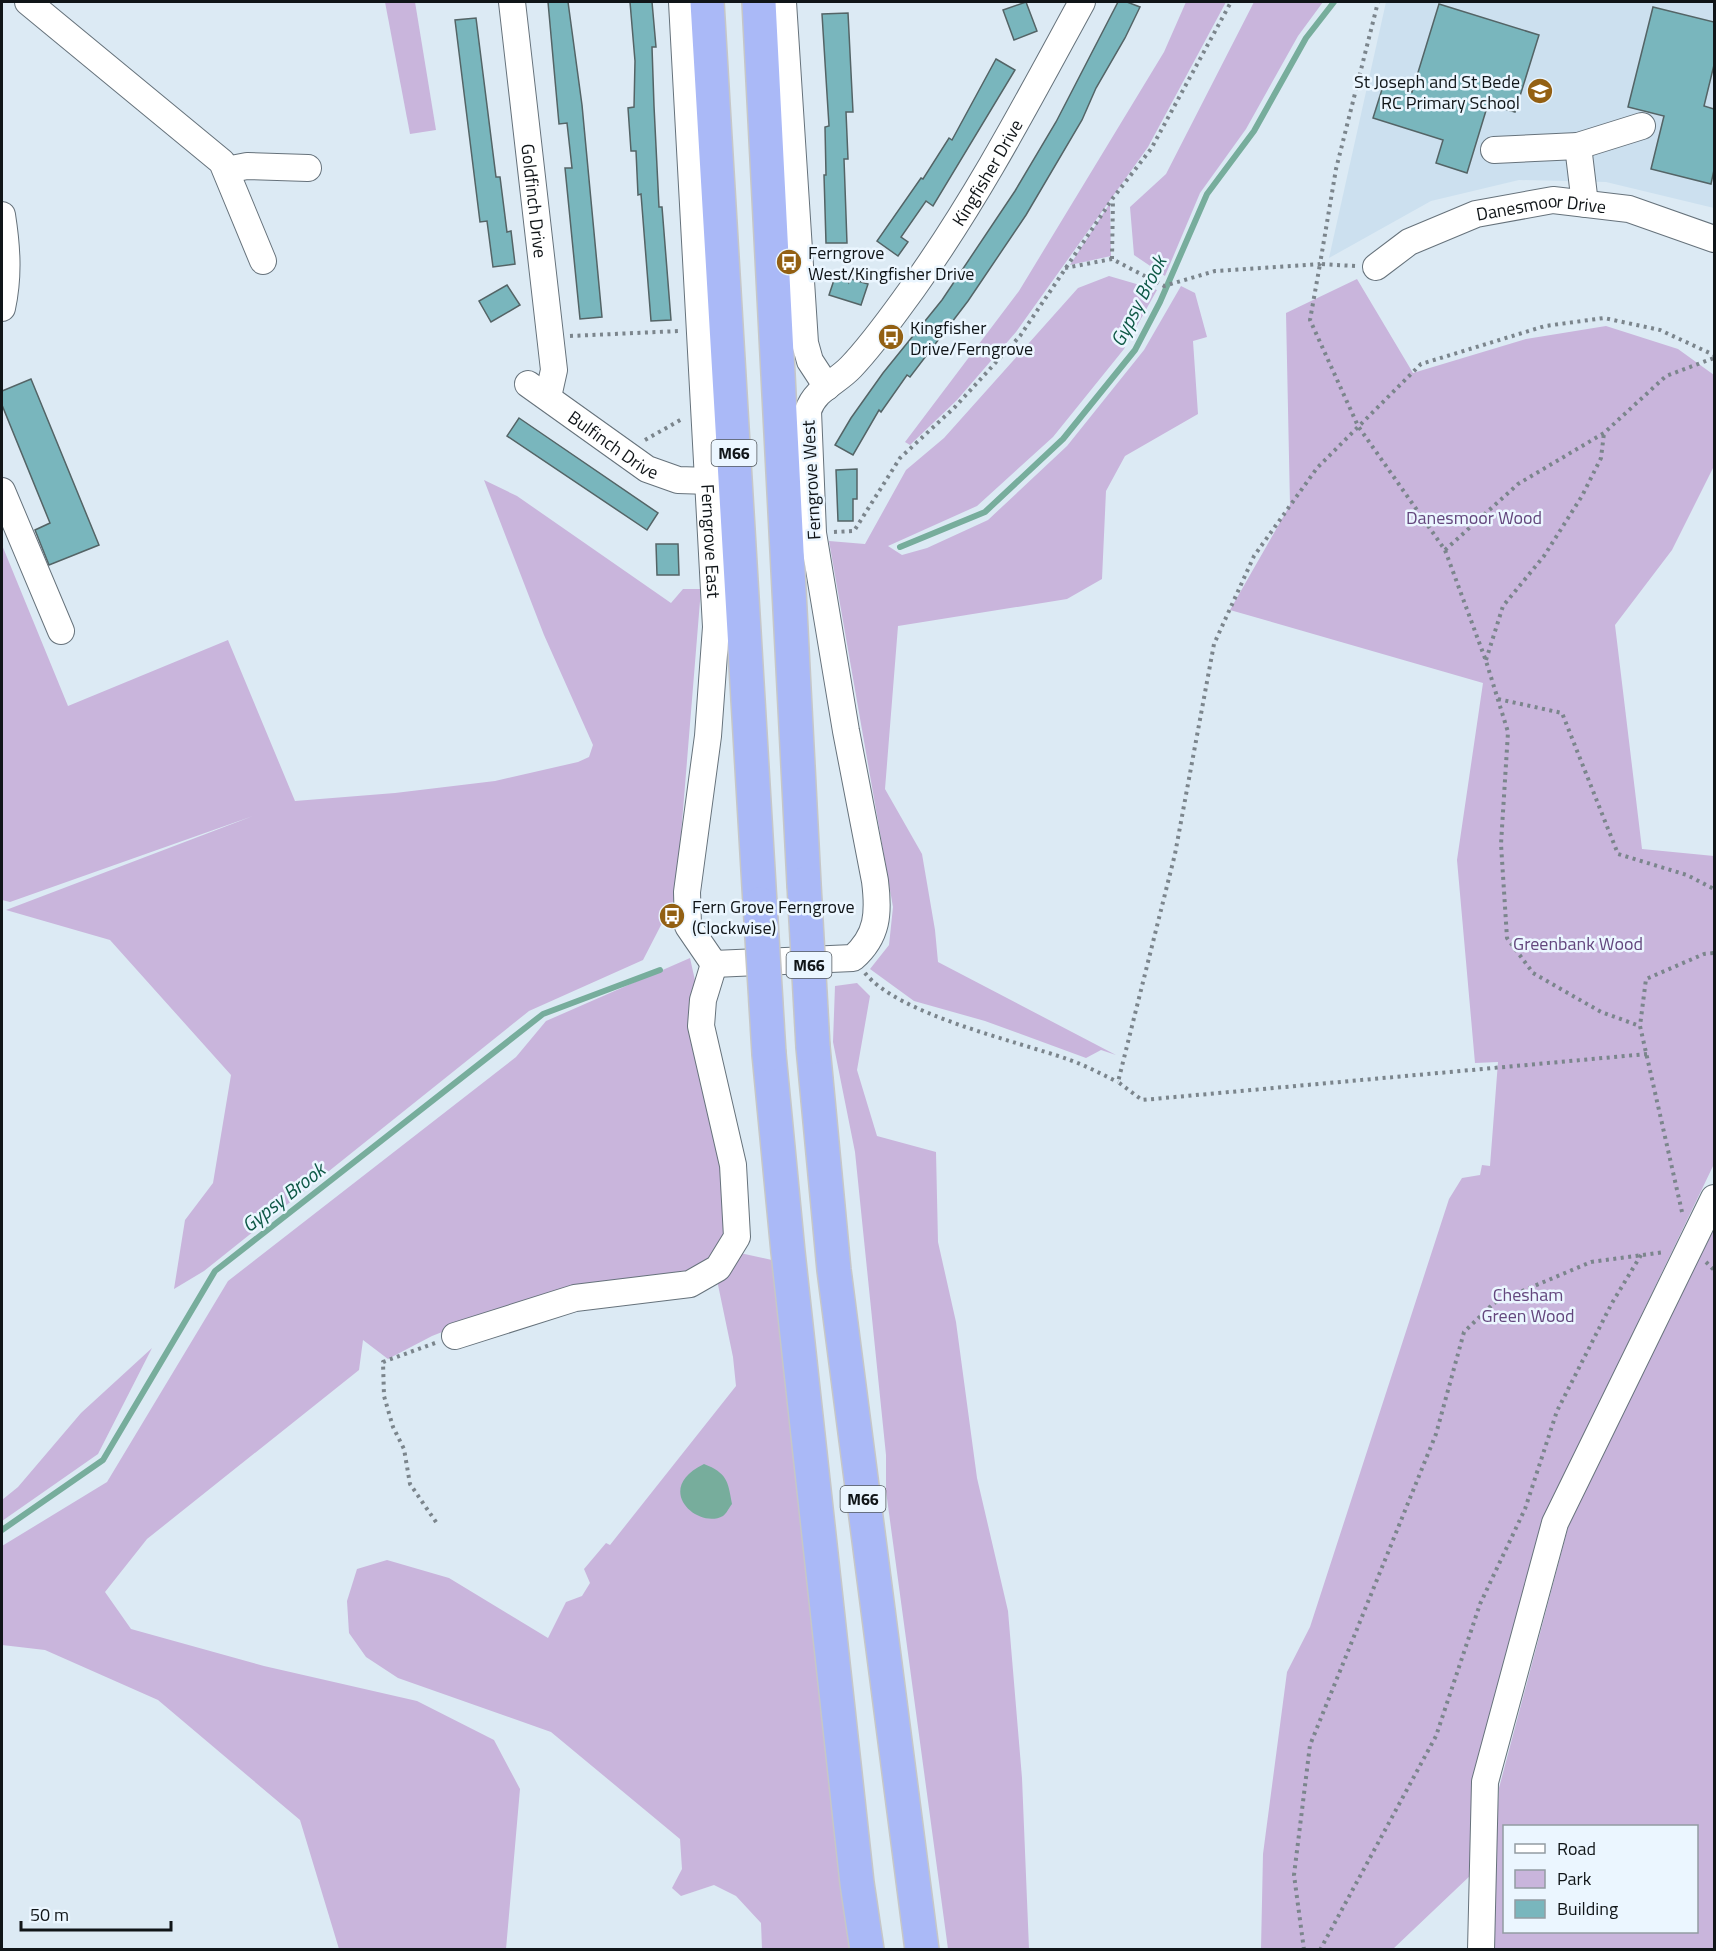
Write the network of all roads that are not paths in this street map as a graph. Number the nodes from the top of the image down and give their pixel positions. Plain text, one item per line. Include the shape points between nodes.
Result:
1 (28, 2) edge
2 (512, 2) edge
3 (682, 2) edge
4 (707, 2) edge
5 (759, 2) edge
6 (783, 2) edge
7 (1082, 2) edge
8 (1642, 126) dead end
9 (1578, 146) junction
10 (1494, 150) dead end
11 (308, 168) dead end
12 (226, 170) junction
13 (1585, 204) junction
14 (2, 215) edge
15 (1714, 239) edge
16 (263, 261) dead end
17 (1376, 267) road end
18 (2, 308) edge
19 (827, 387) junction
20 (538, 391) joint
21 (710, 481) junction
22 (2, 491) edge
23 (61, 631) dead end
24 (714, 964) junction
25 (1714, 1198) edge
26 (455, 1336) road end
27 (867, 1950) edge
28 (922, 1950) edge
29 (1481, 1950) edge

1 - 12 street via 217,157
2 - 20 street, Goldfinch Drive via 554,370
3 - 21 street, Ferngrove East
4 - 27 highway, M66, bridge via 770,1054 791,1276
5 - 28 highway, M66, bridge via 813,1047 834,1270
6 - 19 street via 805,343 810,361
7 - 19 street, Kingfisher Drive via 1001,151 956,224 851,368
8 - 9 street
9 - 10 street
9 - 13 street
11 - 12 street via 247,166
12 - 16 street
13 - 15 street, Danesmoor Drive via 1629,209
13 - 17 street, Danesmoor Drive via 1553,200 1476,214 1409,242
14 - 18 street via 7,251 7,286
19 - 24 street, Ferngrove West via 816,394 808,411 813,533 878,906 876,922 866,946 853,958
20 - 21 street, Bulfinch Drive via 647,469 671,478
21 - 24 street, Ferngrove East via 716,627 708,736 687,892 688,926
22 - 23 street
24 - 26 street via 703,1000 701,1026 733,1165 736,1237 718,1268 690,1284 575,1298
25 - 29 street via 1555,1523 1485,1782

